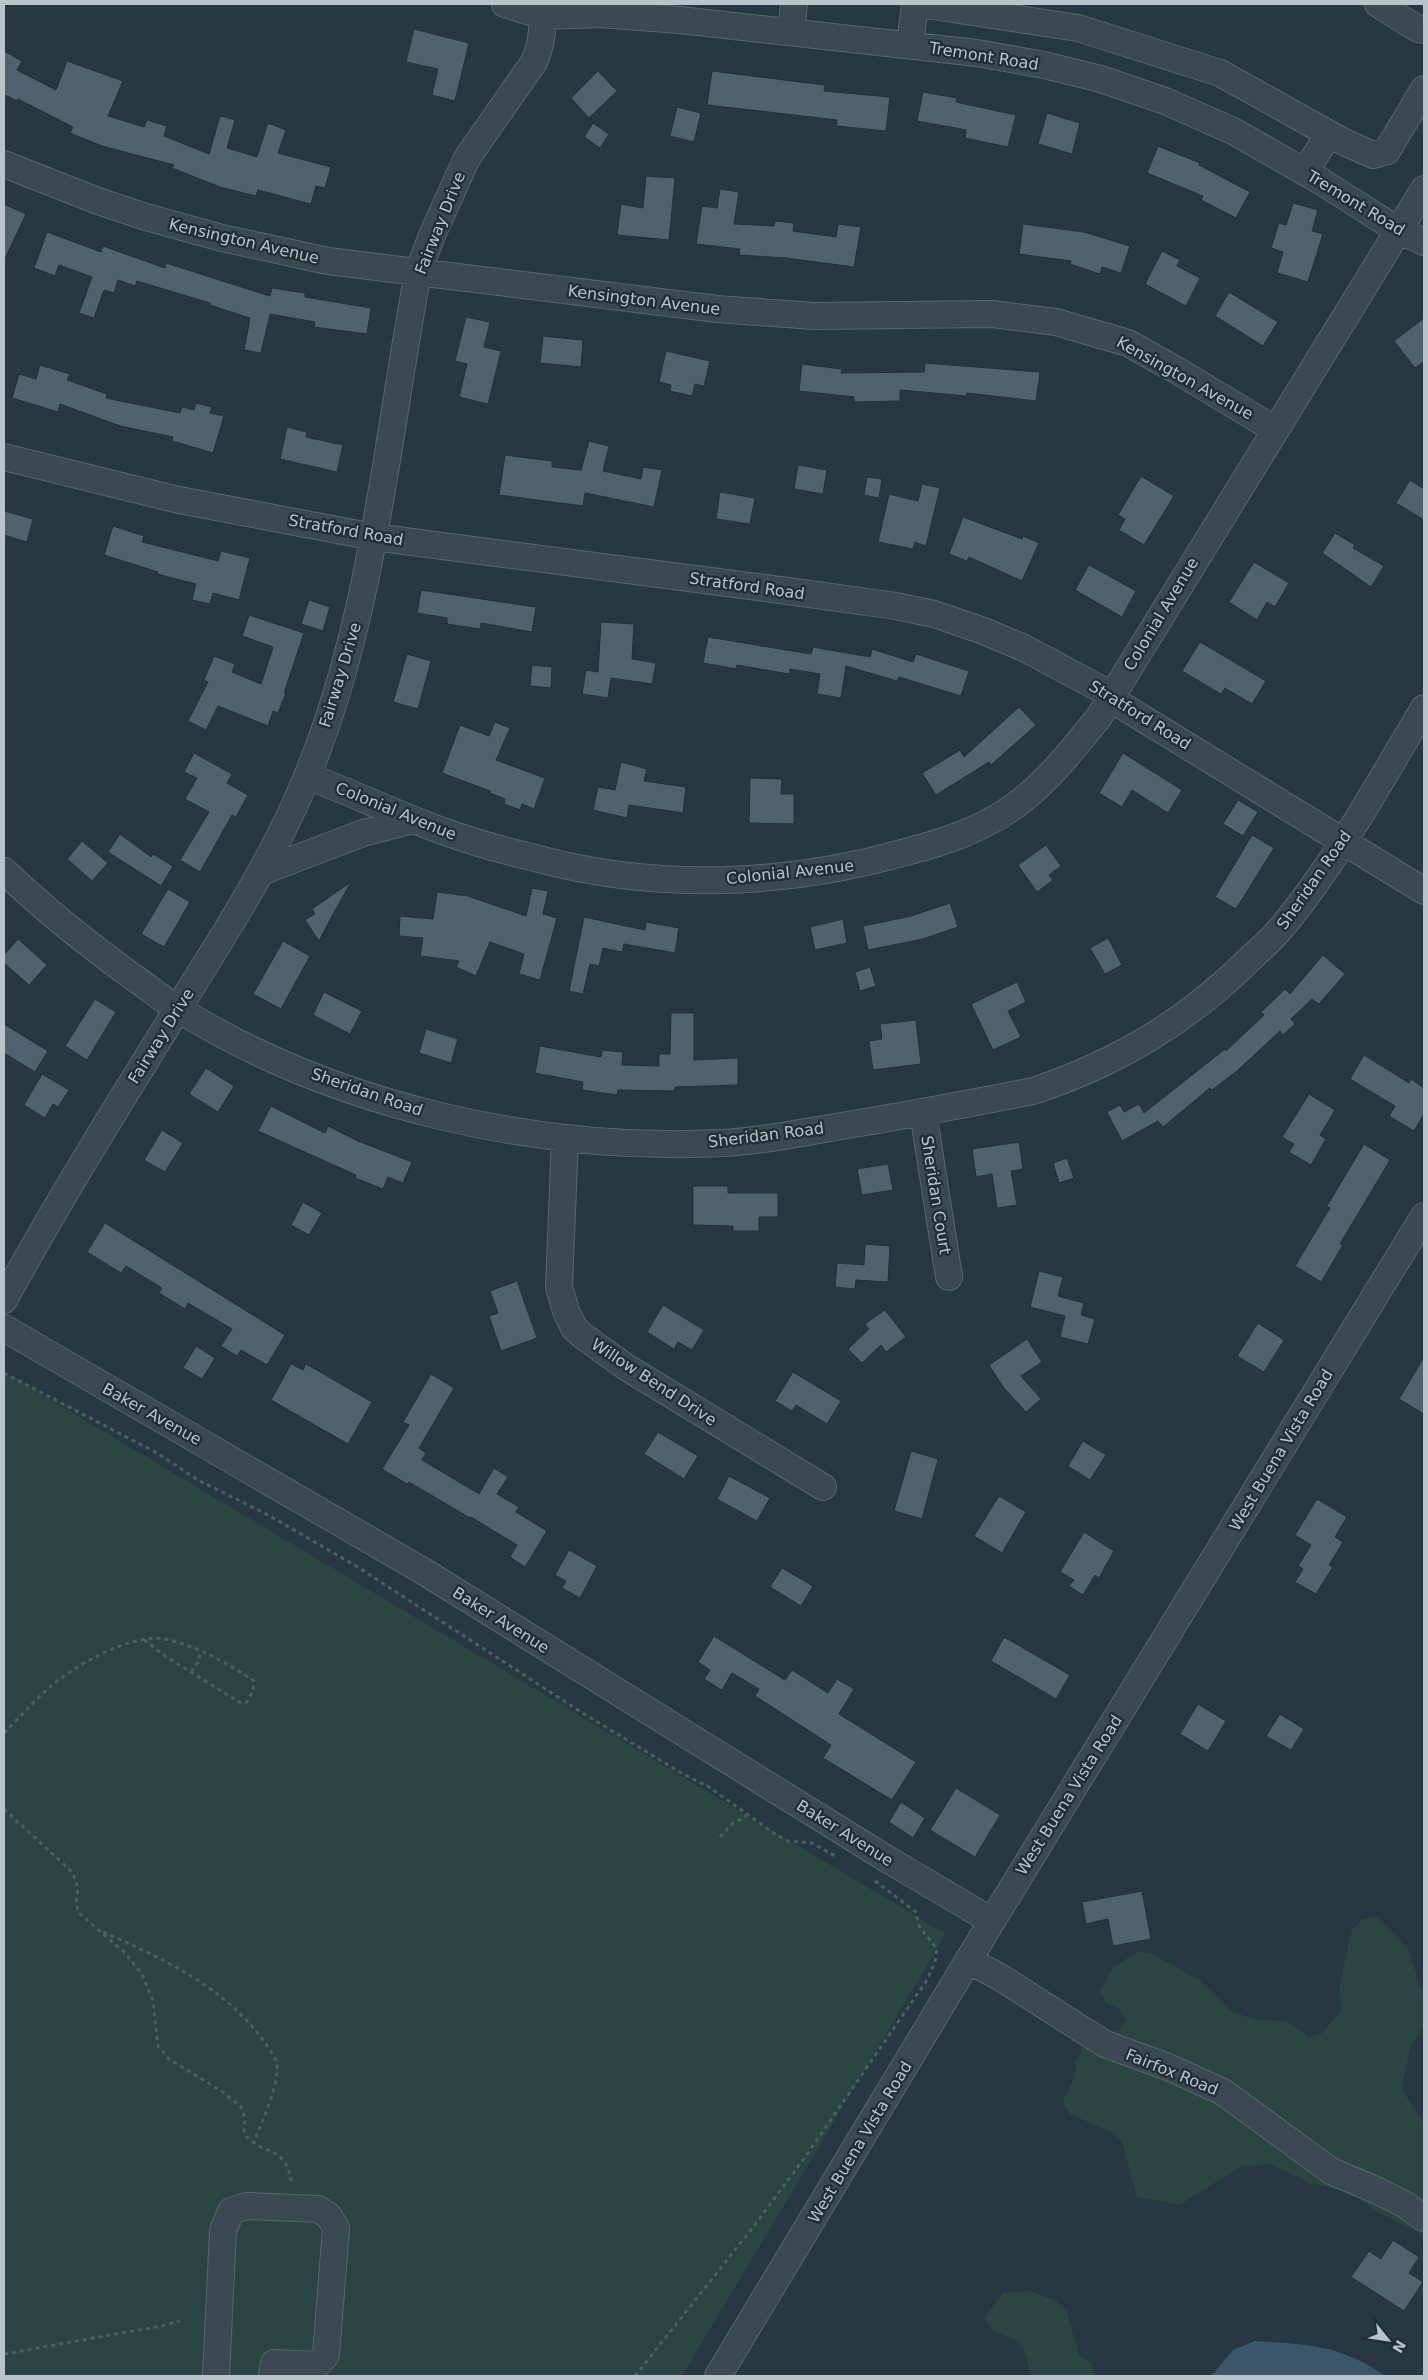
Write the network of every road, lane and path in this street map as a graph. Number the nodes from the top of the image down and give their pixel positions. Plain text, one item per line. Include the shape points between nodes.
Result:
1 (504, 4) edge
2 (794, 4) edge
3 (915, 4) edge
4 (922, 4) edge
5 (1394, 8) edge
6 (542, 10) edge
7 (1424, 30) edge
8 (791, 32) junction
9 (910, 45) junction
10 (1424, 89) edge
11 (1329, 134) junction
12 (4, 164) edge
13 (1305, 172) junction
14 (1424, 189) edge
15 (1398, 231) junction
16 (1424, 242) edge
17 (418, 273) junction
18 (1274, 429) junction
19 (4, 457) edge
20 (374, 537) junction
21 (1112, 696) junction
22 (1424, 708) edge
23 (307, 776) junction
24 (413, 820) junction
25 (1343, 840) junction
26 (4, 871) edge
27 (261, 872) junction
28 (1424, 891) edge
29 (178, 1009) junction
30 (923, 1112) junction
31 (565, 1138) junction
32 (1424, 1216) edge
33 (949, 1277) dead end
34 (4, 1300) edge
35 (4, 1328) edge
36 (4, 1373) edge
37 (823, 1486) dead end
38 (142, 1639) junction
39 (201, 1651) junction
40 (191, 1672) junction
41 (4, 1733) edge
42 (4, 1809) edge
43 (746, 1816) junction
44 (720, 1837) dead end
45 (844, 1861) dead end
46 (867, 1875) dead end
47 (992, 1921) junction
48 (99, 1930) junction
49 (969, 1961) junction
50 (253, 2144) junction
51 (295, 2208) junction
52 (1424, 2218) edge
53 (180, 2321) dead end
54 (4, 2354) edge
55 (216, 2376) edge
56 (272, 2376) edge
57 (635, 2376) edge
58 (718, 2376) edge

1 - 6 street, Tremont Road
2 - 8 street
3 - 9 street
4 - 11 street via 1078,28 1220,73
5 - 7 street via 1418,29
6 - 8 street, Tremont Road
6 - 17 street, Fairway Drive via 539,50 534,62 467,158
8 - 9 street, Tremont Road
9 - 13 street, Tremont Road via 977,52 1101,79 1198,114
10 - 11 street via 1387,150 1373,155
11 - 13 street
12 - 17 street, Kensington Avenue via 98,201 222,238 328,261
13 - 15 street, Tremont Road
14 - 15 street, Colonial Avenue
15 - 16 street, Tremont Road
15 - 18 street, Colonial Avenue
17 - 18 street, Kensington Avenue via 716,309 814,316 992,314 1056,322 1128,343
17 - 20 street, Fairway Drive
18 - 21 street, Colonial Avenue
19 - 20 street, Stratford Road via 179,500
20 - 21 street, Stratford Road via 813,594 934,614 1024,648
20 - 23 street, Fairway Drive via 354,635
21 - 24 street, Colonial Avenue via 1058,767 1014,807 982,827 864,864 793,876 730,880 636,877 582,870 536,859
21 - 25 street, Stratford Road via 1116,702
22 - 25 street, Sheridan Road
23 - 24 street, Colonial Avenue
23 - 27 street, Fairway Drive
24 - 27 street via 363,832
25 - 28 street, Stratford Road
25 - 30 street, Sheridan Road via 1282,928 1226,983 1162,1032 1066,1080 1033,1091
26 - 29 street, Sheridan Road via 72,933
27 - 29 street, Fairway Drive
29 - 31 street, Sheridan Road via 253,1049 361,1093 455,1120
29 - 34 street, Fairway Drive via 43,1229
30 - 31 street, Sheridan Road via 722,1143
30 - 33 street, Sheridan Court
31 - 37 street, Willow Bend Drive via 559,1287 574,1328 626,1367
32 - 47 street, West Buena Vista Road
35 - 47 street, Baker Avenue via 423,1571 887,1860
36 - 43 path via 157,1454 198,1480 270,1516 356,1566 580,1712 709,1787
38 - 39 path via 162,1639
38 - 40 path
38 - 41 path via 102,1653 51,1686
39 - 40 path
39 - 40 path via 254,1681 253,1691 246,1703 239,1702
42 - 48 path via 73,1873 78,1888 76,1903 79,1913
43 - 44 path via 732,1824
43 - 45 path via 788,1841 812,1843
46 - 57 path via 916,1912 919,1926 937,1949 936,1962 927,1980 808,2153
47 - 49 street, West Buena Vista Road
48 - 50 path via 124,1952 142,1974 153,2001 158,2046 169,2059 241,2107 245,2119 244,2134
48 - 50 path via 168,1962 205,1984 247,2019 271,2051 277,2065 276,2079
49 - 52 street, Fairfox Road via 1104,2044 1168,2067 1223,2092 1331,2171 1404,2204
49 - 58 street, West Buena Vista Road
50 - 51 path via 278,2154 289,2166
51 - 55 street via 247,2206 231,2211 223,2231
51 - 56 street via 318,2209 329,2216 336,2228 326,2355 317,2365 274,2363
53 - 54 path

